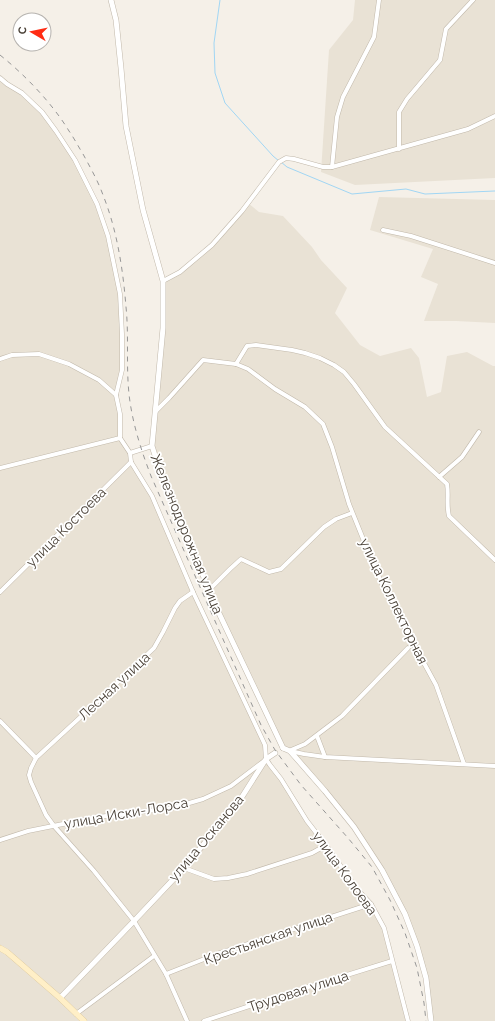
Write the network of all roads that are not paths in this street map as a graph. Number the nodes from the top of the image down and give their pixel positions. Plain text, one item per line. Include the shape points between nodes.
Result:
1 (111, 0) edge
2 (380, 0) edge
3 (473, 0) edge
4 (0, 78) edge
5 (495, 116) edge
6 (399, 149) junction
7 (332, 167) junction
8 (383, 230) dead end
9 (495, 263) edge
10 (163, 281) junction
11 (0, 360) edge
12 (236, 364) junction
13 (116, 395) junction
14 (156, 411) junction
15 (479, 432) dead end
16 (120, 438) junction
17 (152, 446) junction
18 (130, 452) junction
19 (131, 462) junction
20 (0, 468) edge
21 (439, 477) junction
22 (352, 513) junction
23 (495, 560) edge
24 (209, 590) junction
25 (0, 592) edge
26 (193, 592) junction
27 (408, 648) dead end
28 (0, 721) edge
29 (318, 736) junction
30 (283, 748) junction
31 (290, 751) junction
32 (304, 754) junction
33 (326, 757) junction
34 (36, 758) junction
35 (266, 759) junction
36 (299, 762) junction
37 (464, 764) junction
38 (494, 766) edge
39 (54, 826) junction
40 (0, 840) edge
41 (332, 853) junction
42 (184, 868) junction
43 (371, 904) junction
44 (134, 921) junction
45 (0, 948) edge
46 (154, 956) junction
47 (392, 961) junction
48 (166, 974) junction
49 (60, 998) junction
50 (76, 1014) junction
51 (84, 1021) edge
52 (187, 1021) edge
53 (204, 1021) edge
54 (408, 1021) edge
55 (431, 1021) edge

1 - 10 street, Железнодорожная улица via 117,28 126,126 143,210
2 - 7 street via 374,37 343,97 337,117
3 - 6 street via 446,29 440,60 407,98 399,112
4 - 13 street via 22,93 42,112 75,160 97,204 108,236 120,294 122,370
5 - 6 street via 468,129
6 - 7 street
7 - 10 street via 286,158 279,162 212,245 180,272
8 - 9 street via 411,236
10 - 14 street, Железнодорожная улица via 163,328
11 - 13 street via 12,355 39,354 69,364 99,380
12 - 14 street via 203,360
12 - 21 street via 247,346 256,346 305,353 334,365 354,384 385,427
12 - 22 street, улица Коллекторная via 248,369 305,407 323,424
13 - 16 street via 120,414
14 - 17 street, Железнодорожная улица
15 - 21 street via 462,457
16 - 18 street
16 - 20 street
17 - 18 street
17 - 24 street, Железнодорожная улица
18 - 19 street
19 - 25 street, улица Костоева
19 - 26 street via 152,496
21 - 23 street via 447,484 449,516
22 - 24 street via 324,527 281,569 269,572 241,559
22 - 37 street, улица Коллекторная via 388,597 436,685
24 - 30 street, Железнодорожная улица
26 - 34 street, Лесная улица via 175,608 154,648
26 - 35 street via 264,745
27 - 29 street via 342,716
28 - 34 street
29 - 31 street
29 - 33 street
30 - 31 street
30 - 35 street, улица Осканова
31 - 32 street
31 - 36 street
32 - 33 street
32 - 36 street
33 - 37 street
34 - 39 street, Лесная улица via 28,775
35 - 39 street, улица Иски-Лорса via 231,786 203,799 172,808 98,817
35 - 41 street, улица Колоева via 307,821
35 - 42 street, улица Осканова via 240,800
36 - 55 street via 354,827 382,870 405,914 426,978
37 - 38 street
39 - 40 street, улица Иски-Лорса
39 - 44 street
41 - 42 street via 321,848 247,874 228,878 214,879
41 - 43 street, улица Колоева via 356,888
42 - 44 street, улица Осканова
43 - 47 street, улица Колоева via 384,928
43 - 48 street, Крестьянская улица via 217,954
44 - 46 street
44 - 49 street, улица Осканова
45 - 49 main road
46 - 48 street
46 - 50 street
47 - 53 street, Трудовая улица
47 - 54 street, улица Колоева
48 - 52 street
49 - 50 main road
50 - 51 main road

